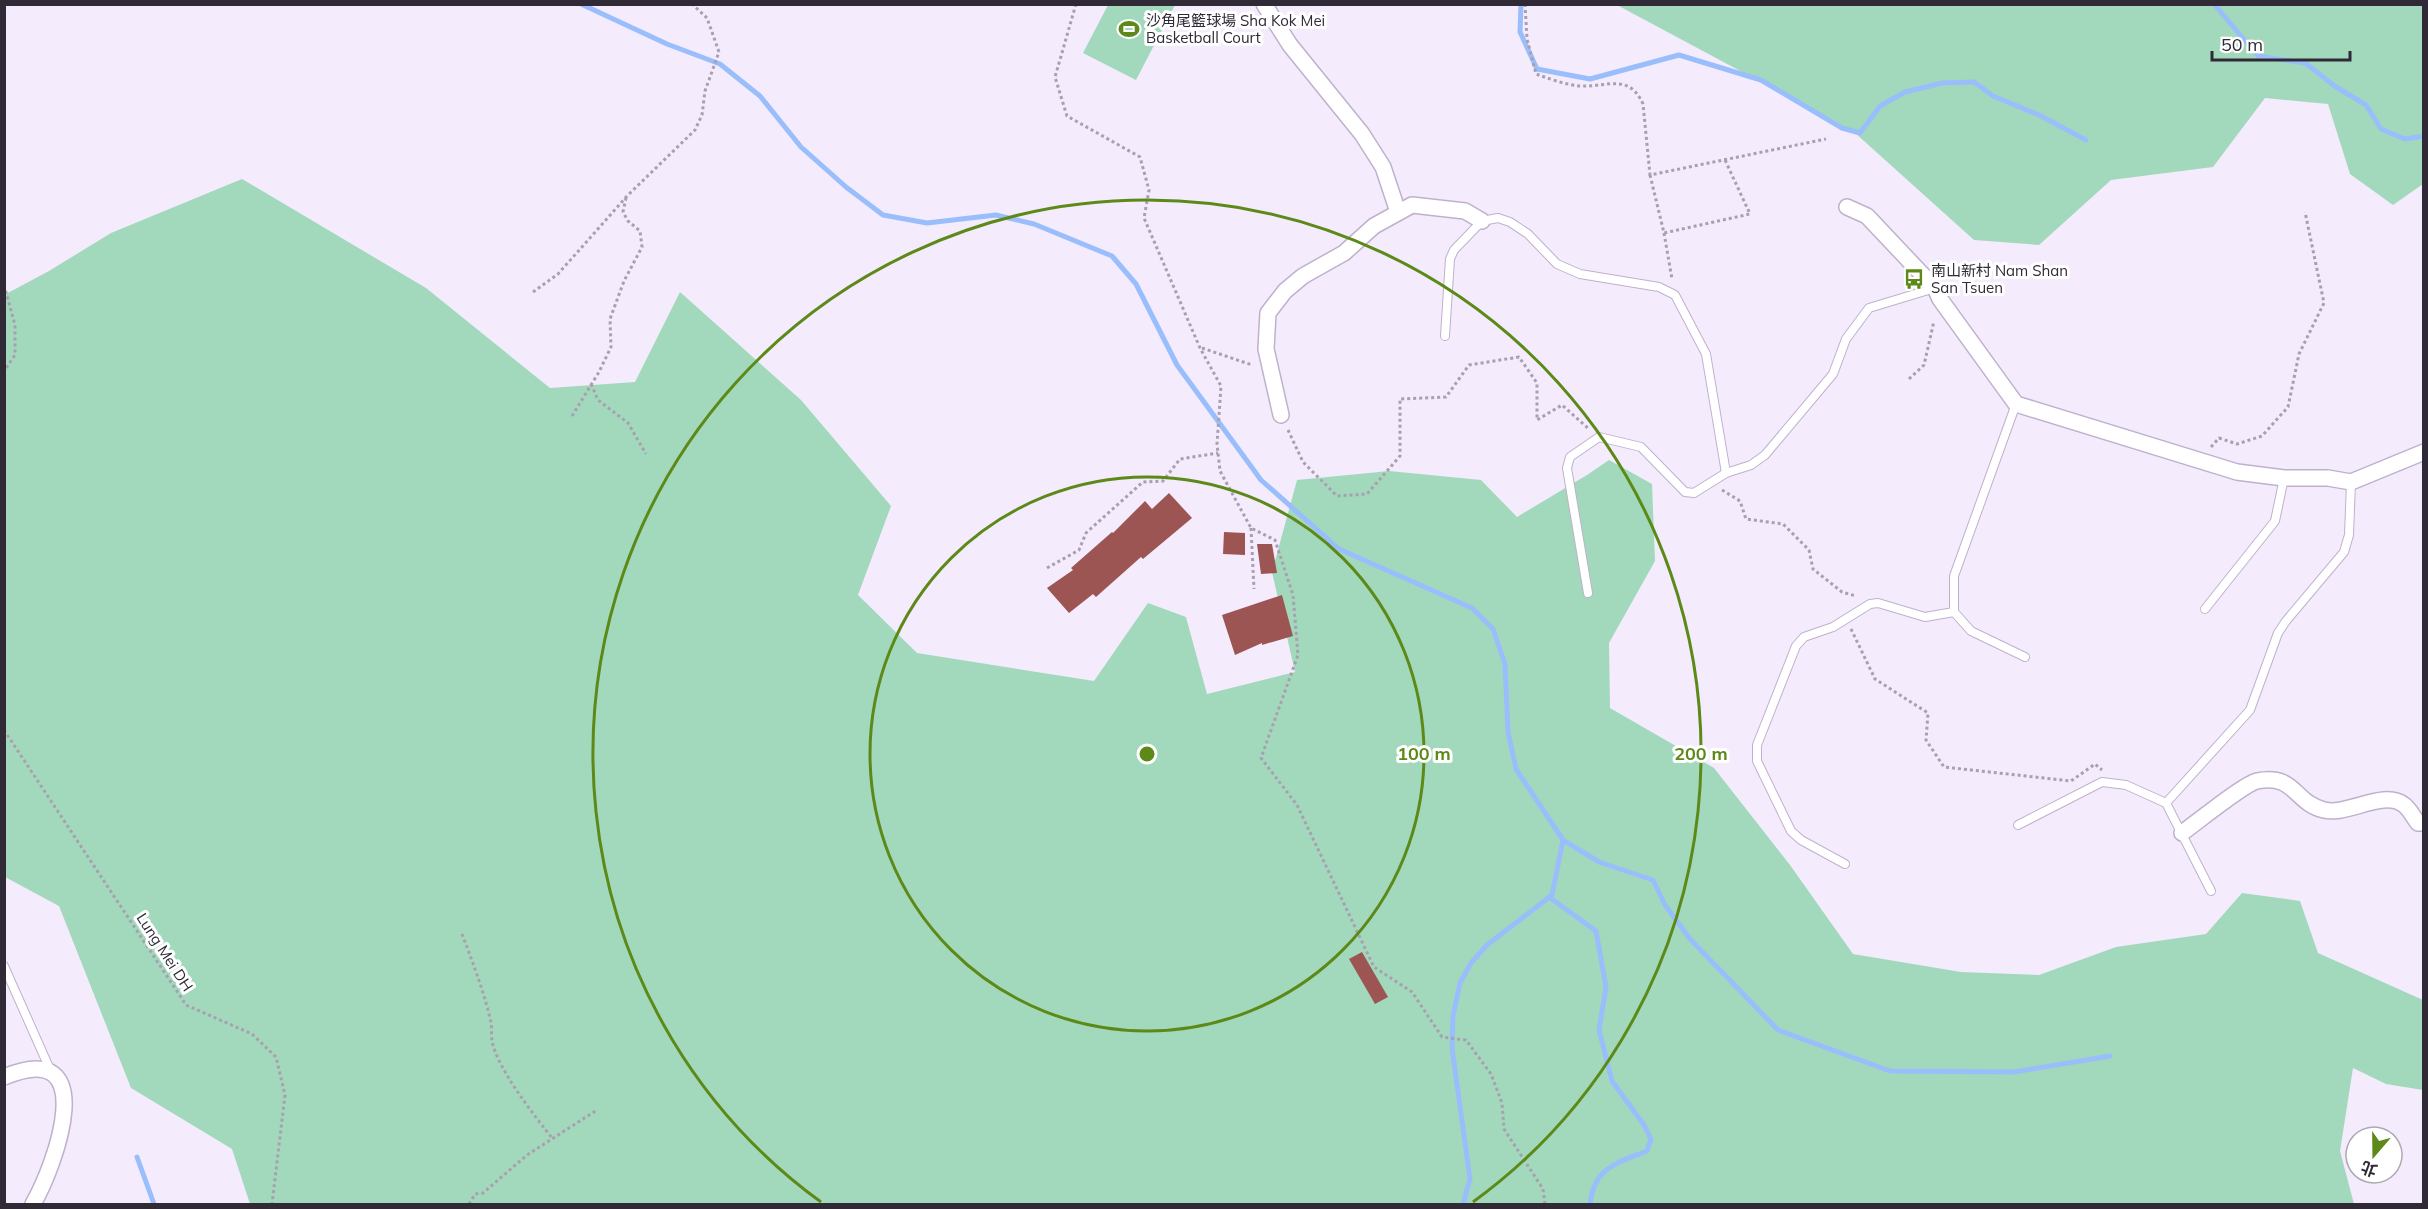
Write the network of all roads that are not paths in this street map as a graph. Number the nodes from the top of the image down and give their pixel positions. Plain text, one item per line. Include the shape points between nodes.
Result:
1 (1264, 4) edge
2 (1847, 207) dead end
3 (1398, 213) junction
4 (1482, 221) junction
5 (1937, 293) junction
6 (1445, 336) dead end
7 (2016, 404) junction
8 (1281, 415) road end
9 (2424, 453) edge
10 (1726, 473) junction
11 (2284, 478) junction
12 (2351, 482) junction
13 (1588, 593) dead end
14 (2205, 609) dead end
15 (1954, 612) junction
16 (2025, 657) dead end
17 (2166, 803) junction
18 (2424, 823) edge
19 (2018, 825) dead end
20 (2182, 833) junction
21 (1845, 864) dead end
22 (2211, 891) dead end
23 (4, 966) edge
24 (52, 1074) junction
25 (4, 1077) edge
26 (33, 1204) edge

1 - 3 street via 1290,45 1362,134 1383,168
2 - 5 street via 1867,216
3 - 4 street via 1412,205 1440,207 1465,211
3 - 8 street via 1374,226 1344,253 1303,276 1268,313 1266,349
4 - 6 lane via 1449,259
4 - 10 lane via 1497,218 1510,222 1528,234 1557,264 1580,274 1659,287 1675,295 1706,354
5 - 7 street
5 - 10 lane via 1869,308 1846,339 1833,374 1765,455 1751,465
7 - 11 street via 2237,472
7 - 15 lane via 1954,576
9 - 12 street
10 - 13 lane via 1694,493 1686,492 1641,447 1599,437 1569,457 1567,468
11 - 12 street
11 - 14 lane via 2275,521
12 - 17 lane via 2349,535 2344,552 2278,633 2250,710
15 - 16 lane via 1971,631
15 - 21 lane via 1925,617 1878,603 1862,607 1833,627 1804,637 1796,646 1757,745 1757,761 1791,831
17 - 19 lane via 2115,782 2102,782
17 - 20 lane
18 - 20 street via 2418,823 2404,805 2386,800 2327,811 2315,808 2288,784 2273,779 2254,781
20 - 22 lane
23 - 24 lane
24 - 25 street via 24,1069
24 - 26 street via 66,1099 57,1145

